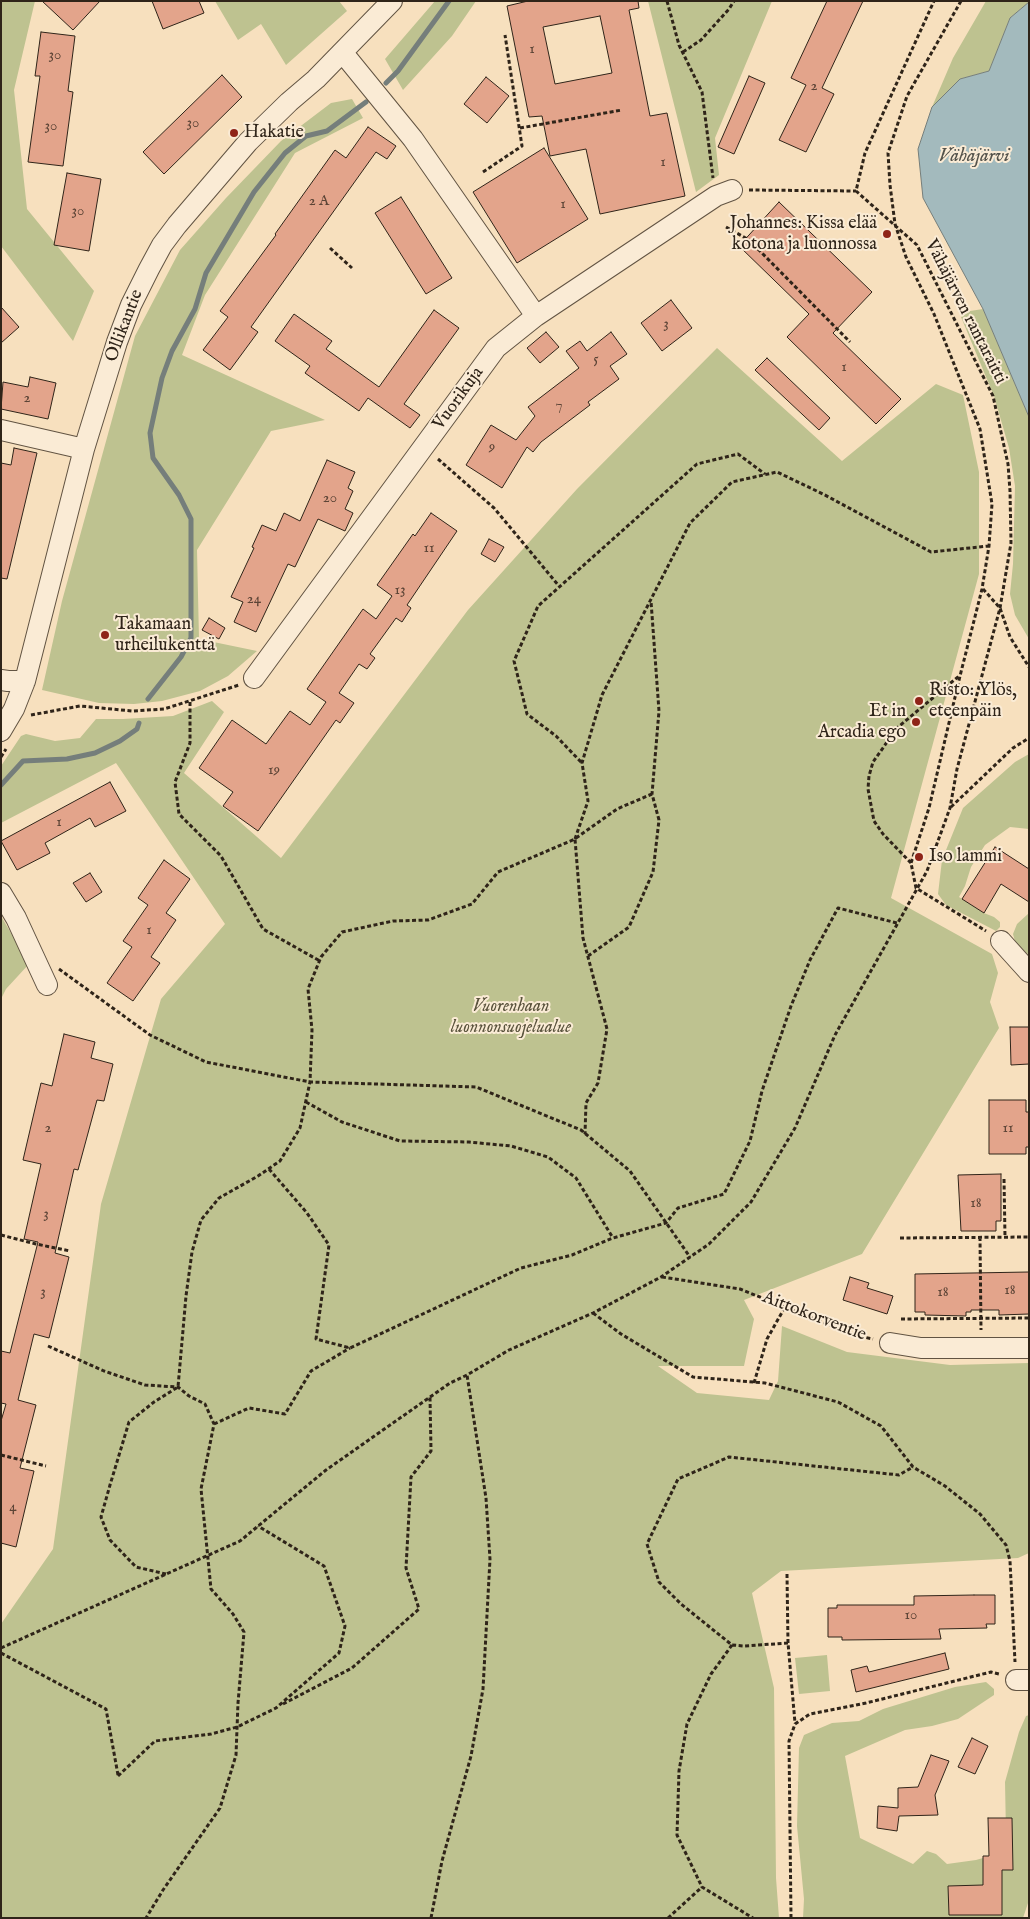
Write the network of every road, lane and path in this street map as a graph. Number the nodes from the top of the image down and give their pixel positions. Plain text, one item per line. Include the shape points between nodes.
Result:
1 (392, 1) edge
2 (667, 1) edge
3 (734, 1) edge
4 (934, 1) edge
5 (961, 1) edge
6 (505, 35) dead end
7 (683, 52) junction
8 (343, 53) junction
9 (622, 110) dead end
10 (520, 128) junction
11 (484, 172) dead end
12 (856, 191) junction
13 (724, 193) junction
14 (895, 224) junction
15 (726, 227) dead end
16 (330, 248) dead end
17 (352, 268) dead end
18 (536, 316) junction
19 (850, 342) dead end
20 (1, 430) edge
21 (424, 446) junction
22 (84, 449) junction
23 (765, 474) junction
24 (989, 546) junction
25 (559, 586) junction
26 (982, 589) junction
27 (651, 600) junction
28 (1000, 608) junction
29 (1029, 667) edge
30 (960, 676) junction
31 (254, 678) joint
32 (1, 680) edge
33 (25, 681) junction
34 (190, 702) junction
35 (14, 709) junction
36 (1, 732) edge
37 (1029, 738) edge
38 (582, 763) junction
39 (652, 794) junction
40 (950, 808) junction
41 (575, 839) junction
42 (912, 863) junction
43 (916, 888) junction
44 (1, 893) edge
45 (897, 923) junction
46 (1001, 941) joint
47 (588, 956) junction
48 (320, 961) junction
49 (38, 965) junction
50 (1028, 971) edge
51 (48, 985) dead end
52 (310, 1082) junction
53 (306, 1102) junction
54 (585, 1134) junction
55 (269, 1169) junction
56 (1004, 1179) dead end
57 (666, 1223) junction
58 (1, 1235) edge
59 (980, 1237) junction
60 (1005, 1237) junction
61 (1029, 1237) edge
62 (613, 1238) junction
63 (900, 1238) dead end
64 (70, 1251) dead end
65 (690, 1257) junction
66 (661, 1277) junction
67 (785, 1307) junction
68 (593, 1313) junction
69 (981, 1318) junction
70 (1029, 1318) edge
71 (900, 1319) dead end
72 (890, 1343) joint
73 (48, 1346) dead end
74 (350, 1348) junction
75 (982, 1348) junction
76 (1029, 1348) edge
77 (467, 1375) junction
78 (754, 1383) junction
79 (178, 1387) junction
80 (430, 1397) junction
81 (214, 1424) junction
82 (1, 1454) edge
83 (46, 1466) dead end
84 (913, 1467) junction
85 (258, 1526) junction
86 (209, 1555) junction
87 (167, 1574) junction
88 (787, 1574) dead end
89 (788, 1643) junction
90 (732, 1645) junction
91 (1, 1648) edge
92 (1, 1654) edge
93 (1023, 1680) edge
94 (278, 1706) junction
95 (795, 1724) junction
96 (237, 1727) junction
97 (702, 1887) junction
98 (146, 1918) edge
99 (431, 1918) edge
100 (668, 1918) edge
101 (753, 1918) edge
102 (791, 1918) edge

1 - 8 street, Ollikantie
2 - 7 path
3 - 7 path via 701,40
4 - 12 path via 865,152
5 - 14 path via 907,96 888,153
6 - 10 path
7 - 13 path via 702,92 708,149
8 - 18 street via 413,139
8 - 22 street, Ollikantie via 248,142 162,245 127,314
9 - 10 path
10 - 11 path via 522,146
12 - 13 path
12 - 14 path, Vähäjärven rantaraitti
13 - 18 street, Vuorikuja
14 - 24 path via 980,429 992,504
14 - 28 path, Vähäjärven rantaraitti via 917,245 993,396 1010,490 1011,543
15 - 19 path via 749,240
16 - 17 path
18 - 21 street, Vuorikuja via 496,348
20 - 22 street
21 - 25 path via 494,508
21 - 31 street, Vuorikuja
22 - 33 street, Ollikantie
23 - 24 path via 777,472 931,552
23 - 25 path via 738,454 697,464
23 - 27 path via 732,482 690,523
24 - 26 path
25 - 38 path via 538,606 514,661 527,714 556,736
26 - 28 path
26 - 30 path
27 - 38 path via 602,695
27 - 39 path via 659,711
28 - 29 path, Vähäjärven rantaraitti via 1010,637
28 - 40 path via 964,741
30 - 42 path via 930,808
30 - 42 path via 897,728 873,762 868,789 874,821 902,856
31 - 34 path
32 - 33 street
33 - 35 street, Ollikantie
34 - 35 path via 164,710 132,712 80,706 28,715
34 - 48 path via 190,743 175,782 179,814 221,856 263,929
35 - 36 street, Ollikantie
37 - 40 path via 1013,748
38 - 41 path via 588,801
39 - 41 path via 617,809
39 - 47 path via 659,820 653,872 629,927
40 - 43 path via 926,872
41 - 47 path via 583,938
41 - 48 path via 498,872 472,904 428,920 393,921 342,932
42 - 43 path
43 - 45 path
43 - 46 path
44 - 49 street
45 - 57 path via 838,908 810,960 791,1006 762,1090 750,1141 724,1194 678,1208
45 - 65 path via 835,1035 795,1128 751,1202 709,1244
46 - 50 street
47 - 54 path via 607,1029 598,1083 586,1103
48 - 52 path via 308,989 312,1030
49 - 51 street
49 - 52 path via 61,969 150,1035 206,1062
52 - 53 path
52 - 54 path via 476,1087
53 - 55 path via 300,1128 280,1161
53 - 62 path via 342,1122 400,1141 511,1146 548,1157 576,1178
54 - 57 path via 630,1171
55 - 74 path via 307,1213 329,1245 316,1339
55 - 79 path via 219,1198 202,1220 192,1252
56 - 60 path
57 - 62 path
57 - 65 path
58 - 64 path
59 - 60 path
59 - 63 path
59 - 69 path
60 - 61 path
62 - 74 path via 572,1255 521,1268
65 - 66 path
66 - 67 path, Aittokorventie via 740,1289
66 - 68 path
67 - 72 path, Aittokorventie via 854,1335
67 - 78 path via 767,1339
68 - 77 path via 509,1350
68 - 78 path via 693,1376
69 - 70 path
69 - 71 path
69 - 75 path
72 - 75 street, Aittokorventie via 921,1348
73 - 79 path via 145,1385
74 - 81 path via 310,1371 284,1414 249,1408
75 - 76 street, Aittokorventie
77 - 80 path
77 - 99 path via 486,1498 490,1559 484,1689
78 - 84 path via 838,1402 881,1426
79 - 81 path via 205,1404
79 - 87 path via 129,1422 101,1517 110,1540 136,1567
80 - 85 path via 326,1470
80 - 94 path via 432,1452 411,1477 406,1568 419,1610 352,1668
81 - 86 path via 202,1488
82 - 83 path
84 - 90 path via 899,1475 729,1457 678,1479 647,1544 659,1582
84 - 93 path via 945,1486 980,1514 1006,1545
85 - 86 path via 240,1541
85 - 94 path via 324,1566 345,1626 339,1653
86 - 87 path
86 - 96 path via 211,1589 244,1632
87 - 91 path
88 - 89 path
89 - 90 path
89 - 95 path
90 - 97 path via 711,1674 687,1724 678,1771 677,1835
92 - 96 path via 106,1709 118,1776 155,1741 211,1734
93 - 95 path via 991,1672 810,1714
94 - 96 path
95 - 102 path via 789,1741
96 - 98 path via 236,1755 220,1808
97 - 100 path
97 - 101 path

